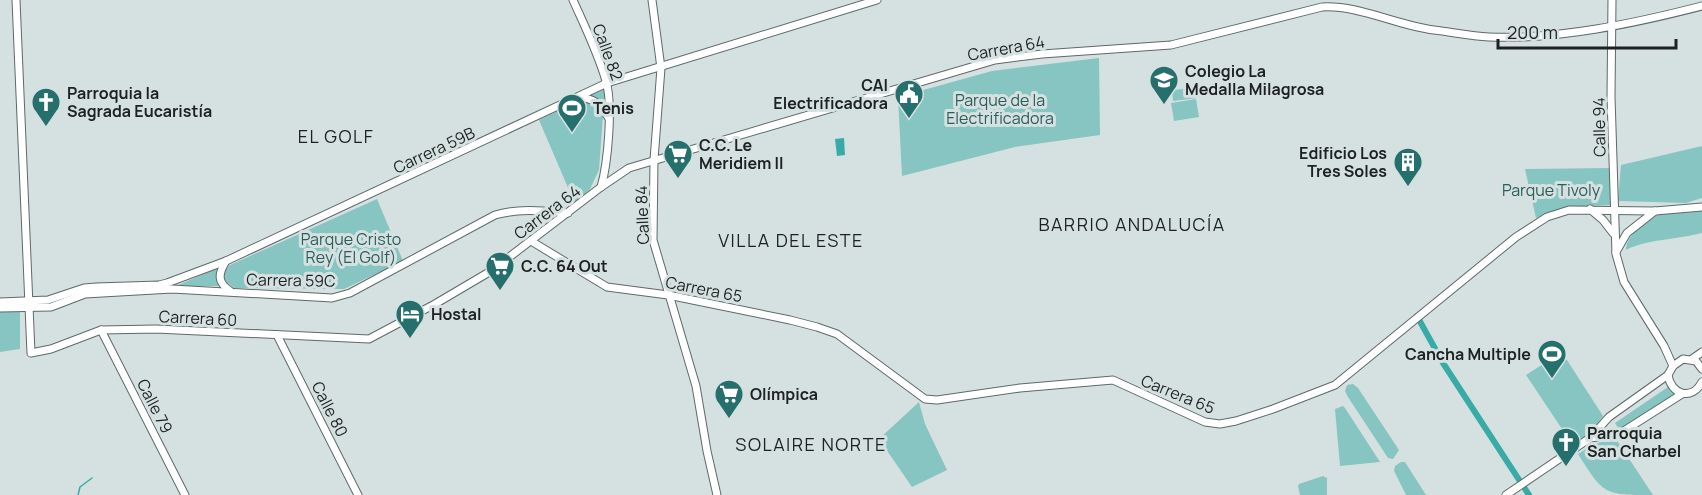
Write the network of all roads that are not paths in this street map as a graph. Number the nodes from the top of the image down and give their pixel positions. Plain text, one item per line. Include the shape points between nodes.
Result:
1 (16, 0) edge
2 (573, 0) edge
3 (652, 0) edge
4 (877, 0) edge
5 (1612, 0) edge
6 (1702, 6) edge
7 (1612, 27) junction
8 (661, 68) junction
9 (607, 83) junction
10 (579, 97) junction
11 (608, 117) junction
12 (654, 160) junction
13 (601, 187) junction
14 (1702, 207) edge
15 (1590, 209) junction
16 (1613, 210) junction
17 (1632, 210) junction
18 (1655, 211) junction
19 (568, 213) junction
20 (1637, 225) junction
21 (1614, 234) junction
22 (531, 241) junction
23 (1616, 254) junction
24 (226, 261) junction
25 (116, 289) junction
26 (172, 290) joint
27 (232, 292) junction
28 (668, 295) junction
29 (0, 302) edge
30 (28, 304) junction
31 (0, 308) edge
32 (101, 330) junction
33 (277, 335) junction
34 (369, 339) joint
35 (1664, 346) junction
36 (1702, 352) edge
37 (1683, 359) junction
38 (1692, 359) junction
39 (1673, 366) junction
40 (1702, 369) edge
41 (1668, 375) junction
42 (1702, 382) edge
43 (1682, 394) junction
44 (1590, 438) junction
45 (185, 495) edge
46 (358, 495) edge
47 (717, 495) edge
48 (1506, 495) edge

1 - 30 street
2 - 9 street, Calle 82
3 - 8 street, Calle 84
4 - 8 street, Carrera 59B
5 - 7 street, Calle 94
6 - 7 street, Carrera 64
7 - 12 street, Carrera 64 via 1488,37 1401,24 1344,7 1322,7 1171,45 996,60
7 - 16 street, Calle 94
8 - 9 street, Carrera 59B
8 - 12 street, Calle 84
9 - 10 street, Carrera 59B
9 - 11 street, Calle 82
10 - 11 street via 595,101
10 - 24 street, Carrera 59B
11 - 13 street, Calle 82
12 - 13 street, Carrera 64 via 629,168
12 - 28 street, Calle 84 via 653,240
13 - 19 street, Carrera 64
14 - 18 street, Carrera 65
15 - 16 street, Carrera 65
15 - 21 street
15 - 28 street, Carrera 65 via 1557,213 1524,231 1335,385 1220,424 1205,422 1113,380 925,399 837,334 790,320
16 - 17 street, Carrera 65
16 - 21 street, Calle 94
17 - 18 street, Carrera 65
17 - 20 street
18 - 20 street
19 - 22 street, Carrera 64
19 - 27 street, Carrera 59C via 535,210 495,215 350,293 332,298
20 - 23 street via 1623,238
21 - 23 street, Calle 94
22 - 28 street, Carrera 65 via 607,287
22 - 34 street, Carrera 64 via 491,271
23 - 35 street, Calle 94 via 1624,282
24 - 25 street, Carrera 59B via 159,285
24 - 27 street via 219,280
25 - 26 street, Carrera 59B
25 - 30 street, Carrera 59B via 85,294 51,307
26 - 27 street, Carrera 59C
28 - 47 street, Calle 84 via 696,386
29 - 30 street, Carrera 59B
30 - 31 street, Carrera 59B
30 - 32 street, Carrera 60 via 31,353
32 - 33 street, Carrera 60
32 - 45 street, Calle 79
33 - 34 street, Carrera 60
33 - 46 street, Calle 80
35 - 37 street, Calle 94
35 - 39 street, Calle 94
36 - 38 street
37 - 38 street
37 - 39 street
38 - 40 street
39 - 41 street
41 - 43 street via 1673,387
41 - 44 street via 1609,417
42 - 43 street via 1690,394
43 - 44 street via 1619,434
44 - 48 street

